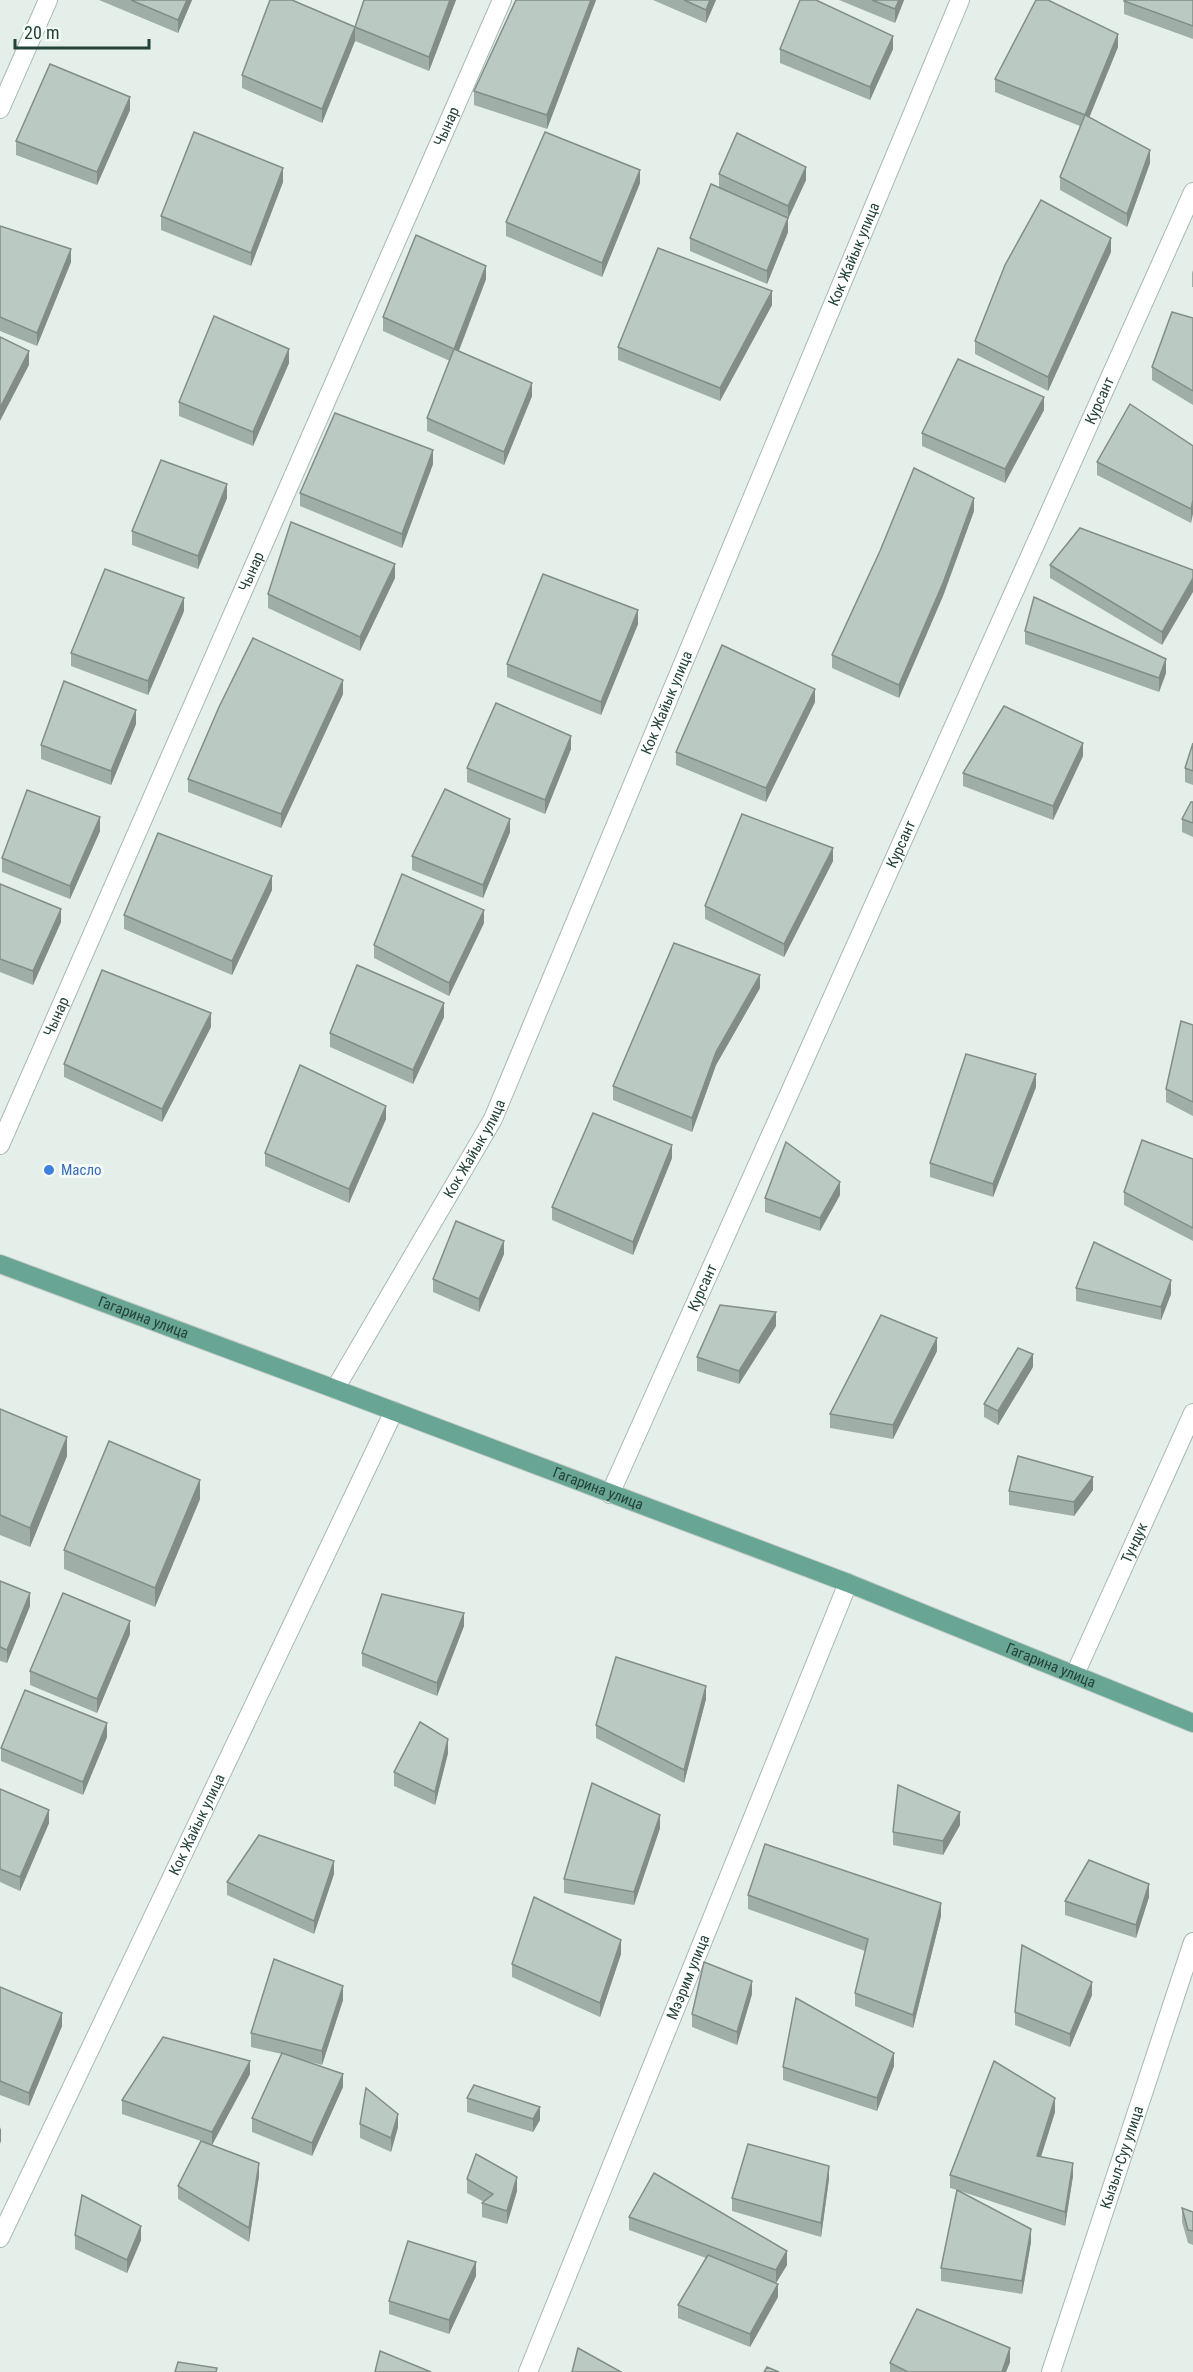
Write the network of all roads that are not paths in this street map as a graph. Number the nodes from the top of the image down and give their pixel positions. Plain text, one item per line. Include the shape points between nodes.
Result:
1 (48, 0) edge
2 (502, 0) edge
3 (960, 0) edge
4 (0, 109) edge
5 (1193, 192) edge
6 (0, 1145) edge
7 (0, 1264) edge
8 (335, 1389) junction
9 (394, 1411) junction
10 (1193, 1413) edge
11 (610, 1494) junction
12 (848, 1583) junction
13 (1075, 1674) junction
14 (1193, 1723) edge
15 (1193, 1942) edge
16 (0, 2238) edge
17 (528, 2372) edge
18 (1051, 2372) edge

1 - 4 street
2 - 6 street, Чынар
3 - 8 street, Кок Жайык улица via 493,1119
5 - 11 street, Курсант
7 - 8 main road, Гагарина улица
8 - 9 main road, Гагарина улица
9 - 11 main road, Гагарина улица
9 - 16 street, Кок Жайык улица
10 - 13 street, Тундук
11 - 12 main road, Гагарина улица
12 - 13 main road, Гагарина улица
12 - 17 street, Мээрим улица
13 - 14 main road, Гагарина улица
15 - 18 street, Кызыл-Суу улица

